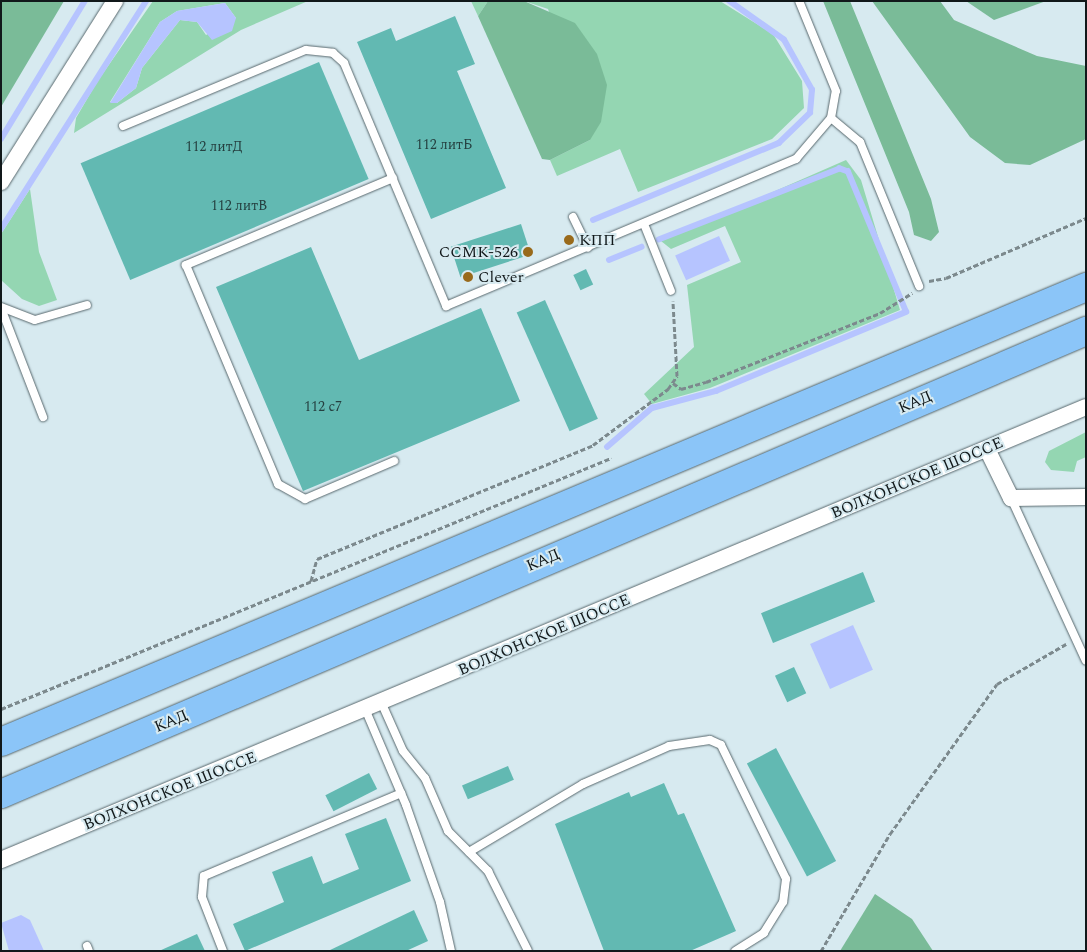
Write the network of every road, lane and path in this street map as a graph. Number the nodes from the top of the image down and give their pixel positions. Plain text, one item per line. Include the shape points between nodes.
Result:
1 (115, 1) edge
2 (799, 1) edge
3 (831, 118) junction
4 (123, 126) dead end
5 (393, 178) junction
6 (1, 182) edge
7 (574, 217) dead end
8 (1086, 218) edge
9 (644, 224) junction
10 (588, 248) junction
11 (919, 286) junction
12 (1086, 287) edge
13 (671, 291) joint
14 (87, 305) dead end
15 (1, 308) edge
16 (1086, 331) edge
17 (673, 383) junction
18 (1086, 407) edge
19 (43, 417) dead end
20 (987, 449) junction
21 (611, 458) dead end
22 (394, 462) dead end
23 (1086, 497) edge
24 (1011, 498) junction
25 (311, 582) junction
26 (1076, 640) junction
27 (1086, 661) edge
28 (382, 704) junction
29 (1, 709) edge
30 (366, 711) junction
31 (1, 742) edge
32 (1, 794) edge
33 (401, 794) junction
34 (469, 852) junction
35 (1, 860) edge
36 (223, 951) edge
37 (451, 951) edge
38 (528, 951) edge
39 (735, 951) edge
40 (821, 951) edge

1 - 6 street
2 - 3 lane via 836,91
3 - 9 lane via 796,160
3 - 11 lane via 860,142
4 - 5 lane via 306,50 319,48 344,63
5 - 10 lane via 446,306
5 - 22 lane via 186,265 278,484 305,499
7 - 10 lane
8 - 11 path
9 - 10 lane
9 - 13 lane
11 - 17 path via 888,309 706,382 681,389
12 - 31 highway
13 - 17 path via 677,376
14 - 15 lane via 35,320
15 - 19 lane
16 - 32 highway, КАД
17 - 25 path via 593,445 317,559
18 - 20 street, ВОЛХОНСКОЕ ШОССЕ
20 - 24 street
20 - 28 street, ВОЛХОНСКОЕ ШОССЕ
21 - 25 path
23 - 24 street
24 - 26 lane
25 - 29 path
26 - 27 lane
26 - 40 path via 997,684 890,834
28 - 30 street, ВОЛХОНСКОЕ ШОССЕ
28 - 34 lane via 403,751 425,778 448,831
30 - 33 lane
30 - 35 street, ВОЛХОНСКОЕ ШОССЕ
33 - 36 lane via 204,876 202,897
33 - 37 lane via 440,902
34 - 38 lane via 488,871
34 - 39 lane via 583,784 669,746 710,740 721,745 786,879 783,902 764,933

